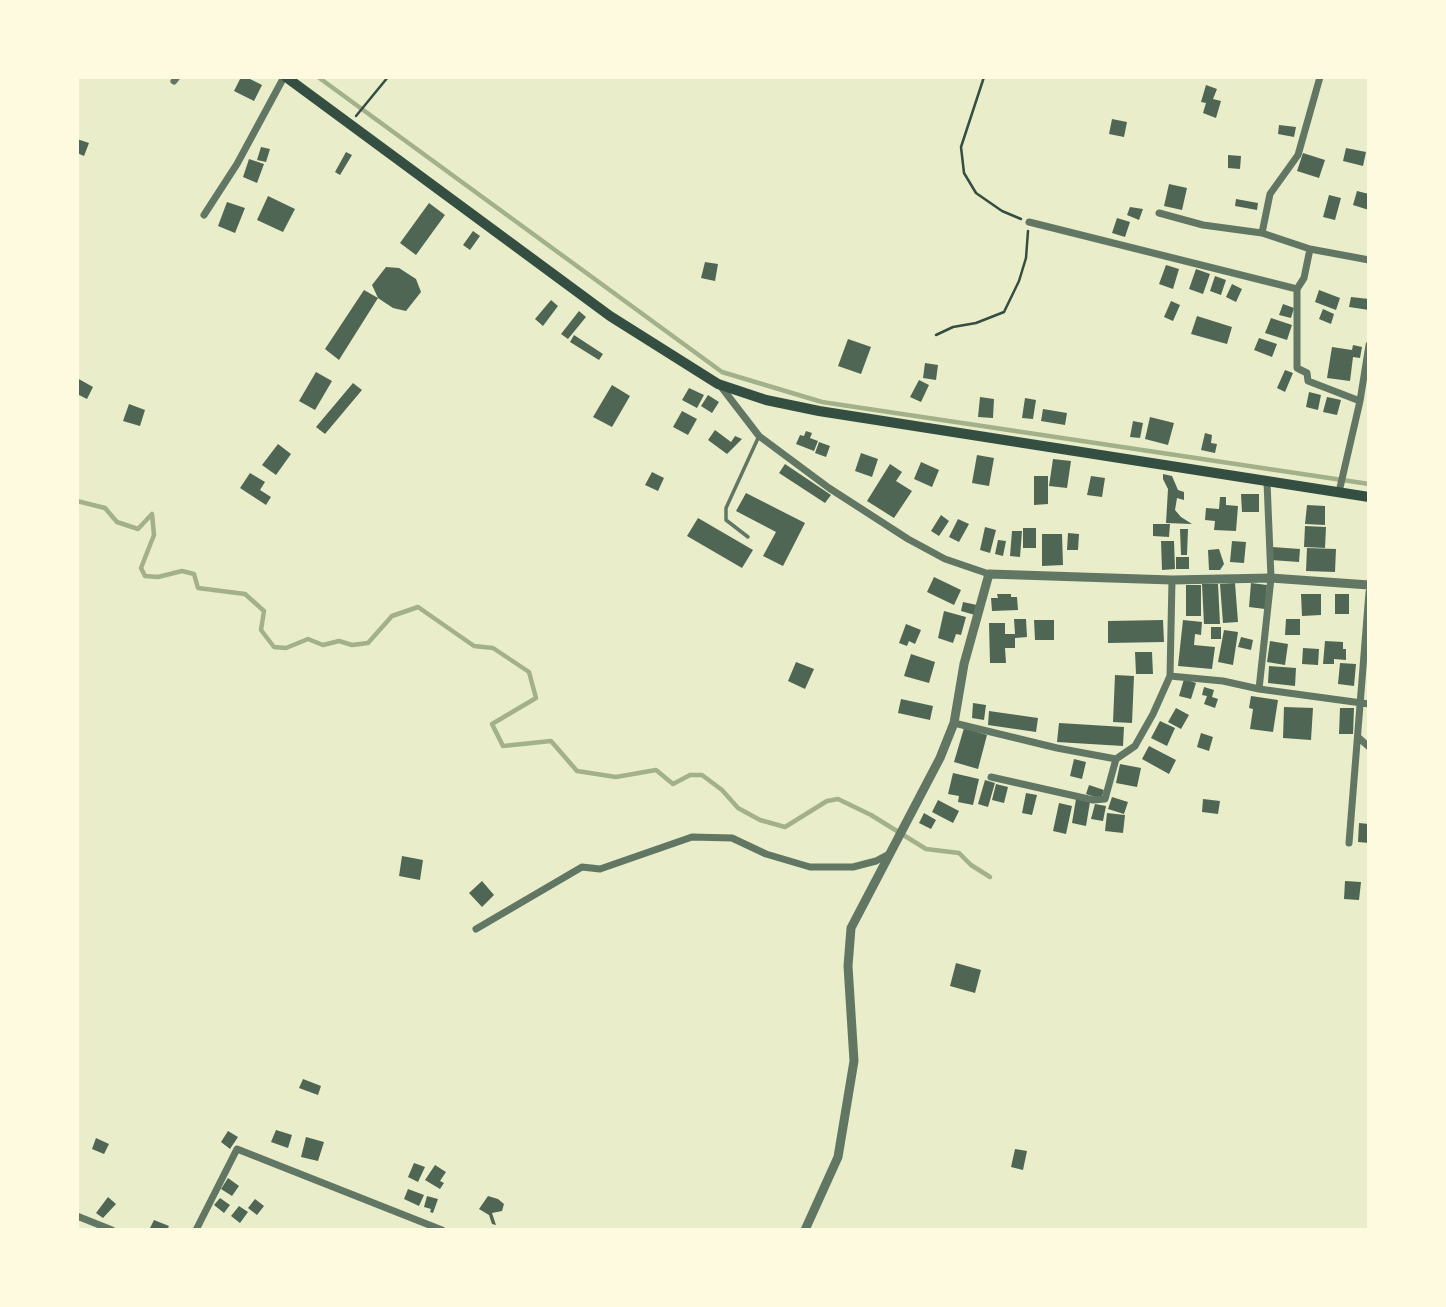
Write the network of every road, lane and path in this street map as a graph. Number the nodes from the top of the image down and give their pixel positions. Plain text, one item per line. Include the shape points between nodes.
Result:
1 (285, 77) edge
2 (388, 77) edge
3 (984, 77) edge
4 (1320, 77) edge
5 (351, 125) junction
6 (1158, 213) dead end
7 (204, 215) dead end
8 (1029, 222) junction
9 (1262, 233) junction
10 (1310, 249) junction
11 (1369, 260) edge
12 (1297, 289) junction
13 (936, 335) dead end
14 (1369, 345) edge
15 (718, 384) junction
16 (1360, 401) junction
17 (759, 436) junction
18 (1267, 482) junction
19 (1339, 492) junction
20 (1369, 497) edge
21 (748, 537) dead end
22 (989, 574) junction
23 (1271, 578) junction
24 (1172, 580) junction
25 (1369, 585) edge
26 (1369, 592) edge
27 (1170, 676) junction
28 (1259, 689) junction
29 (1360, 704) junction
30 (1369, 704) edge
31 (954, 723) junction
32 (1358, 737) junction
33 (1369, 747) edge
34 (1116, 759) junction
35 (991, 778) dead end
36 (1349, 843) dead end
37 (889, 854) junction
38 (476, 929) dead end
39 (77, 1216) edge
40 (112, 1230) edge
41 (196, 1230) edge
42 (442, 1230) edge
43 (805, 1230) edge

1 - 5 main road
1 - 7 street
2 - 5 path
3 - 8 path via 961,147 964,173 976,193
4 - 9 street via 1298,155 1270,194
5 - 15 main road via 610,316
6 - 9 street
8 - 12 street
8 - 13 path via 1026,258 1004,312
9 - 10 street
10 - 11 street
10 - 12 street
12 - 16 street via 1297,368 1307,373 1308,381
14 - 16 street
15 - 17 street
15 - 18 main road via 819,411
16 - 19 street
17 - 21 lane via 726,508 726,520
17 - 22 street via 908,539 945,559
18 - 19 main road
18 - 23 street
19 - 20 main road
22 - 24 street
22 - 31 street via 964,664
23 - 24 street
23 - 25 street
23 - 28 street
24 - 27 street
26 - 29 street
27 - 28 street
27 - 34 street via 1135,746
28 - 29 street
29 - 30 street
29 - 32 street
31 - 34 street
31 - 37 street
32 - 33 street
32 - 36 street
34 - 35 street via 1105,799
37 - 38 street via 853,867 810,867 732,838 692,837 600,869 582,867
37 - 43 street via 851,928 848,966 854,1061 838,1157
39 - 40 street
41 - 42 street via 237,1149

